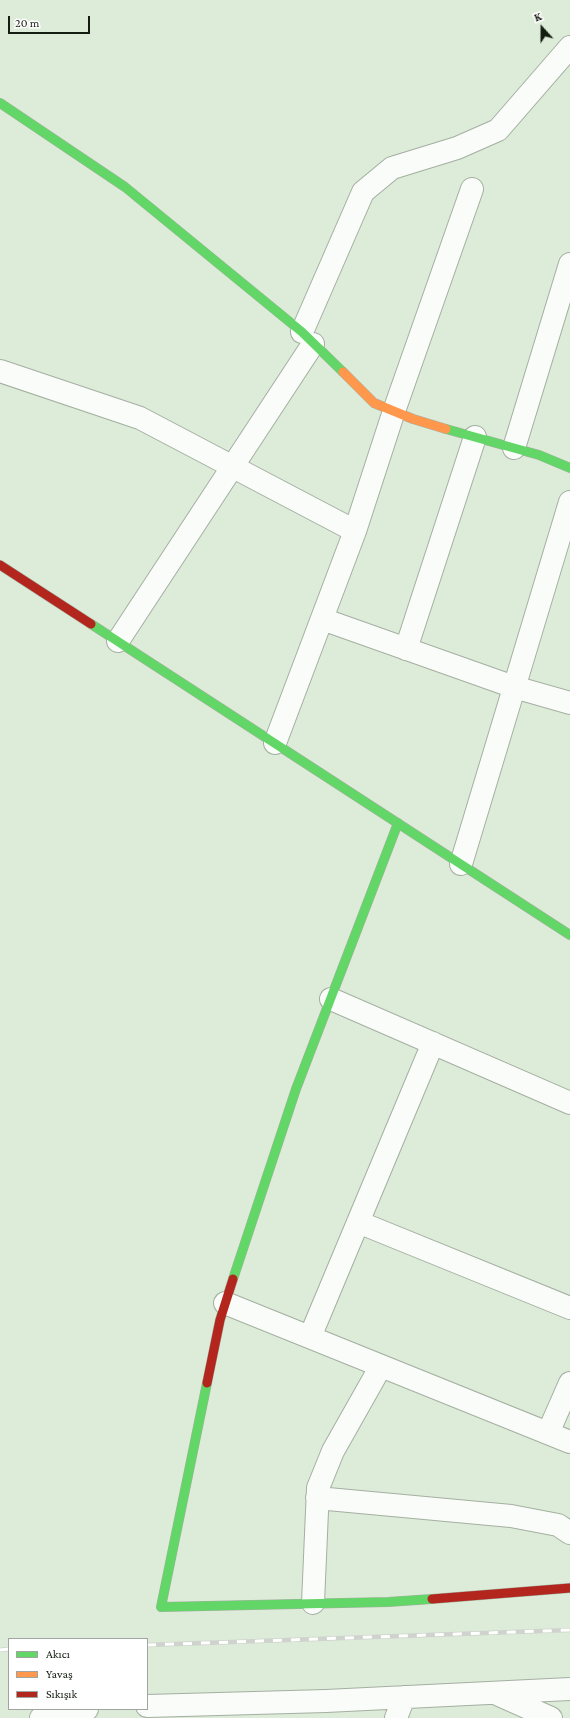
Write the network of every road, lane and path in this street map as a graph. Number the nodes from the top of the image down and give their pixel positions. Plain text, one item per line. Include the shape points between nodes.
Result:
1 (570, 47) edge
2 (0, 103) edge
3 (472, 189) dead end
4 (570, 264) edge
5 (307, 338) junction
6 (0, 371) edge
7 (394, 411) junction
8 (474, 437) junction
9 (514, 448) junction
10 (231, 466) junction
11 (570, 468) edge
12 (570, 502) edge
13 (355, 532) junction
14 (0, 564) edge
15 (322, 620) junction
16 (118, 641) junction
17 (406, 649) junction
18 (514, 687) junction
19 (570, 703) edge
20 (275, 743) junction
21 (398, 823) junction
22 (461, 864) junction
23 (570, 935) edge
24 (331, 999) junction
25 (433, 1043) junction
26 (570, 1103) edge
27 (358, 1222) junction
28 (225, 1303) junction
29 (570, 1308) edge
30 (310, 1337) junction
31 (381, 1366) junction
32 (570, 1383) edge
33 (548, 1433) junction
34 (570, 1442) edge
35 (317, 1498) junction
36 (570, 1533) edge
37 (570, 1588) edge
38 (313, 1603) junction
39 (570, 1689) edge
40 (494, 1692) junction
41 (404, 1697) junction
42 (148, 1706) edge
43 (83, 1710) edge
44 (52, 1717) edge
45 (396, 1718) edge
46 (551, 1718) edge

1 - 5 street via 498,130 457,148 392,168 363,192
2 - 5 street via 125,187
3 - 7 street
4 - 9 street
5 - 7 street via 374,403
5 - 10 street
6 - 10 street via 140,418
7 - 8 street
7 - 13 street
8 - 9 street
8 - 17 street
9 - 11 street
10 - 13 street
10 - 16 street
12 - 18 street
13 - 15 street
14 - 16 street
15 - 17 street
15 - 20 street
16 - 20 street
17 - 18 street
18 - 19 street
18 - 22 street
20 - 21 street
21 - 22 street
21 - 24 street
22 - 23 street
24 - 25 street
24 - 28 street via 296,1089
25 - 26 street
25 - 27 street
27 - 29 street
27 - 30 street
28 - 30 street
28 - 38 street via 161,1607
30 - 31 street
31 - 33 street
31 - 35 street via 333,1451 318,1488
32 - 33 street
33 - 34 street
35 - 36 street via 511,1516 558,1525
35 - 38 street
37 - 38 street via 388,1602
39 - 40 street
40 - 41 street
40 - 46 street
41 - 42 street
41 - 45 street
43 - 44 street

